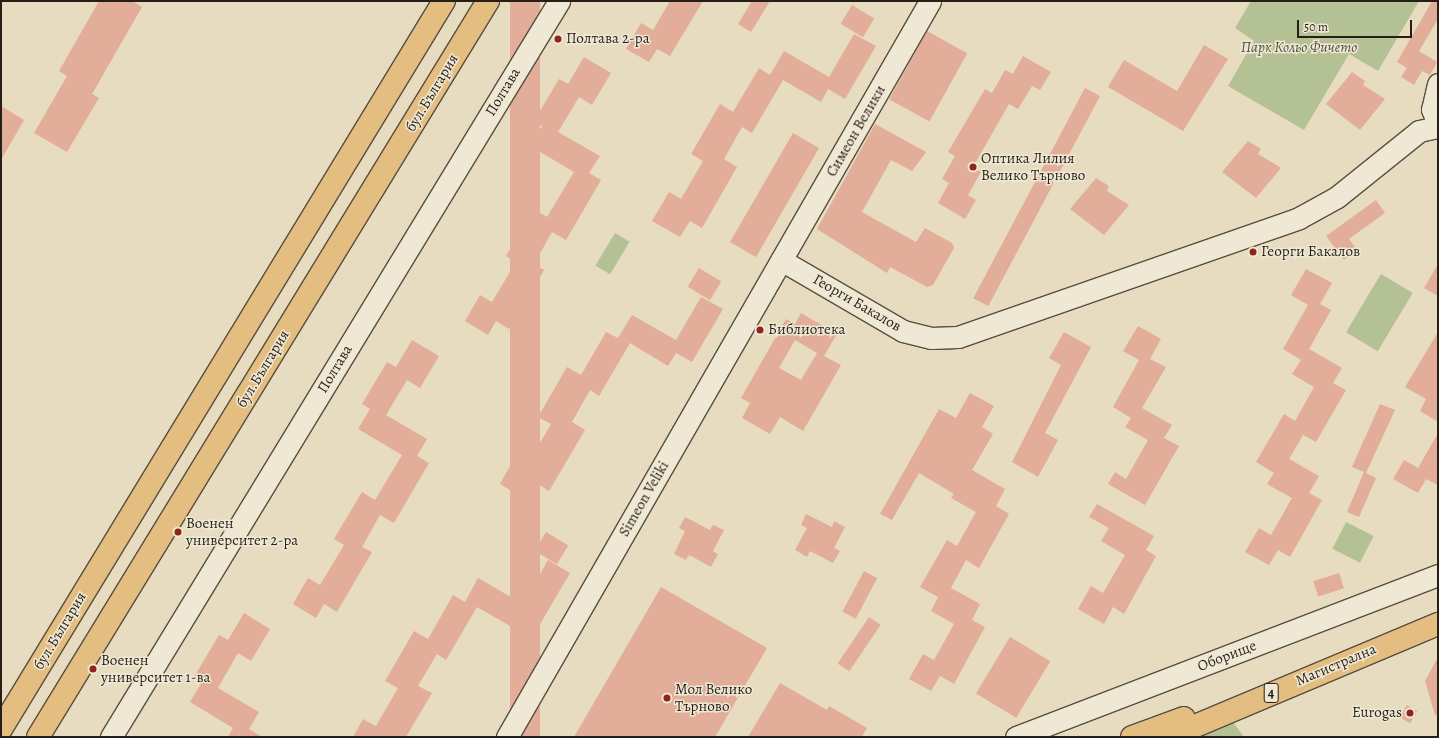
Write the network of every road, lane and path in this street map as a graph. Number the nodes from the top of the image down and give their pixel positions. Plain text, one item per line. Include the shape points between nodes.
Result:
1 (444, 1) edge
2 (488, 1) edge
3 (559, 1) edge
4 (930, 1) edge
5 (1438, 84) edge
6 (1438, 124) edge
7 (1438, 128) edge
8 (781, 260) junction
9 (1438, 575) edge
10 (1438, 624) edge
11 (1373, 649) junction
12 (2, 727) edge
13 (39, 736) edge
14 (111, 737) edge
15 (507, 737) edge
16 (1016, 737) edge
17 (1132, 737) edge
18 (1169, 737) edge

1 - 12 main road, бул.България
2 - 13 main road, бул.България
3 - 14 street, Полтава
4 - 8 street, Симеон Велики
5 - 6 street via 1432,109
7 - 8 street, Георги Бакалов via 1419,131 1336,197 1300,218 958,337 931,338 903,331
8 - 15 street, Simeon Veliki
9 - 16 street, Оборище
10 - 11 main road, Магистрална / 4
11 - 17 main road, 4
11 - 18 main road, Магистрална / 4

